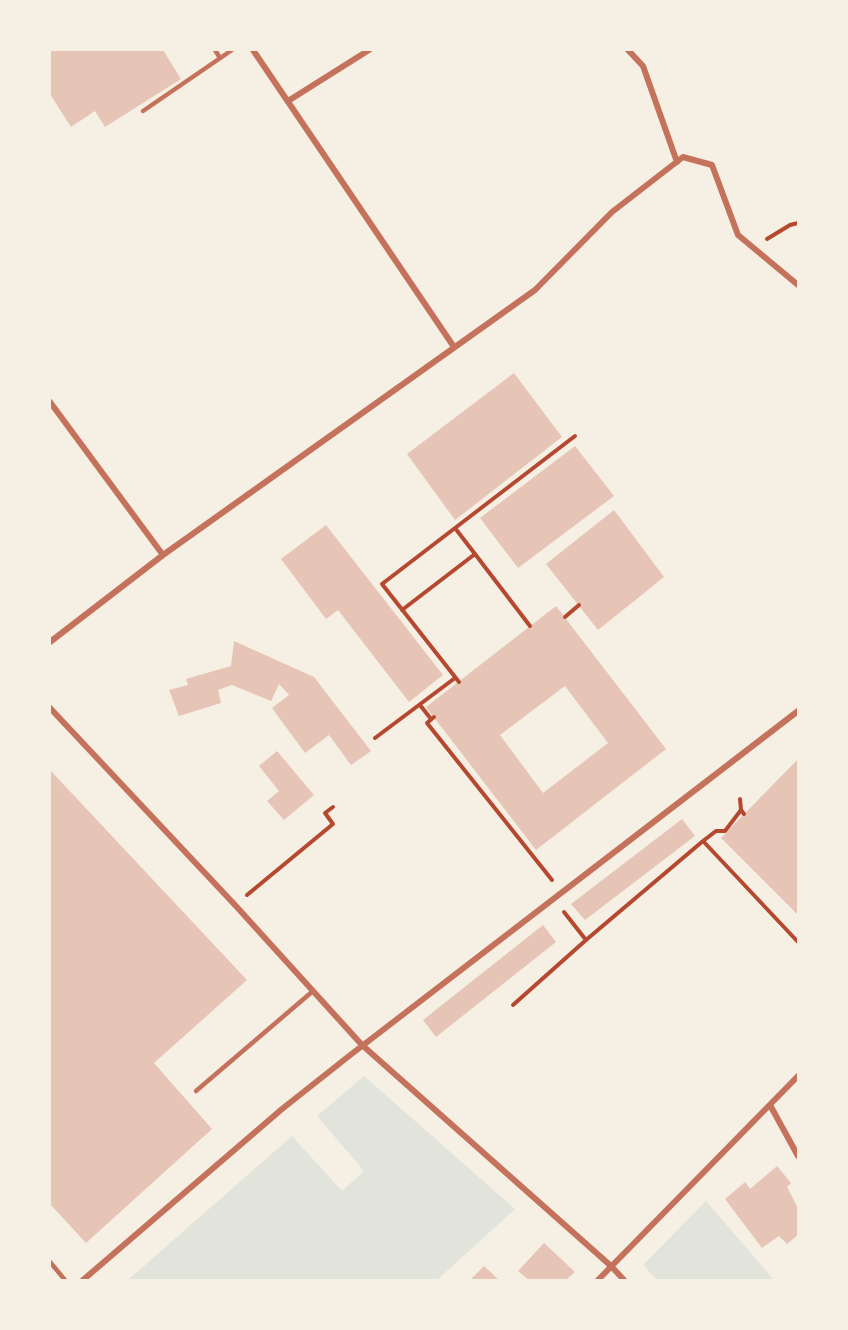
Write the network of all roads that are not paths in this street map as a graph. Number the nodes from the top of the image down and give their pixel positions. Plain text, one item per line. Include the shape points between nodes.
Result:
1 (215, 50) edge
2 (232, 50) edge
3 (253, 50) edge
4 (369, 50) edge
5 (628, 50) edge
6 (220, 58) junction
7 (288, 101) junction
8 (143, 111) dead end
9 (677, 162) junction
10 (798, 285) edge
11 (454, 347) junction
12 (50, 402) edge
13 (163, 555) junction
14 (50, 642) edge
15 (50, 708) edge
16 (798, 711) edge
17 (313, 991) junction
18 (362, 1045) junction
19 (798, 1076) edge
20 (196, 1090) dead end
21 (770, 1105) junction
22 (798, 1156) edge
23 (50, 1262) edge
24 (610, 1266) junction
25 (65, 1281) edge
26 (83, 1281) edge
27 (598, 1281) edge
28 (624, 1281) edge

1 - 6 lane
2 - 6 lane
3 - 7 street
4 - 7 street
5 - 9 street via 643,66
6 - 8 lane
7 - 11 street
9 - 10 street via 683,157 712,165 738,235
9 - 11 street via 612,212 535,291
11 - 13 street
12 - 13 street
13 - 14 street
15 - 17 street
16 - 18 street
17 - 18 street
17 - 20 lane
18 - 24 street
18 - 26 street
19 - 21 street
21 - 22 street
21 - 24 street
23 - 25 lane
24 - 27 street
24 - 28 street

